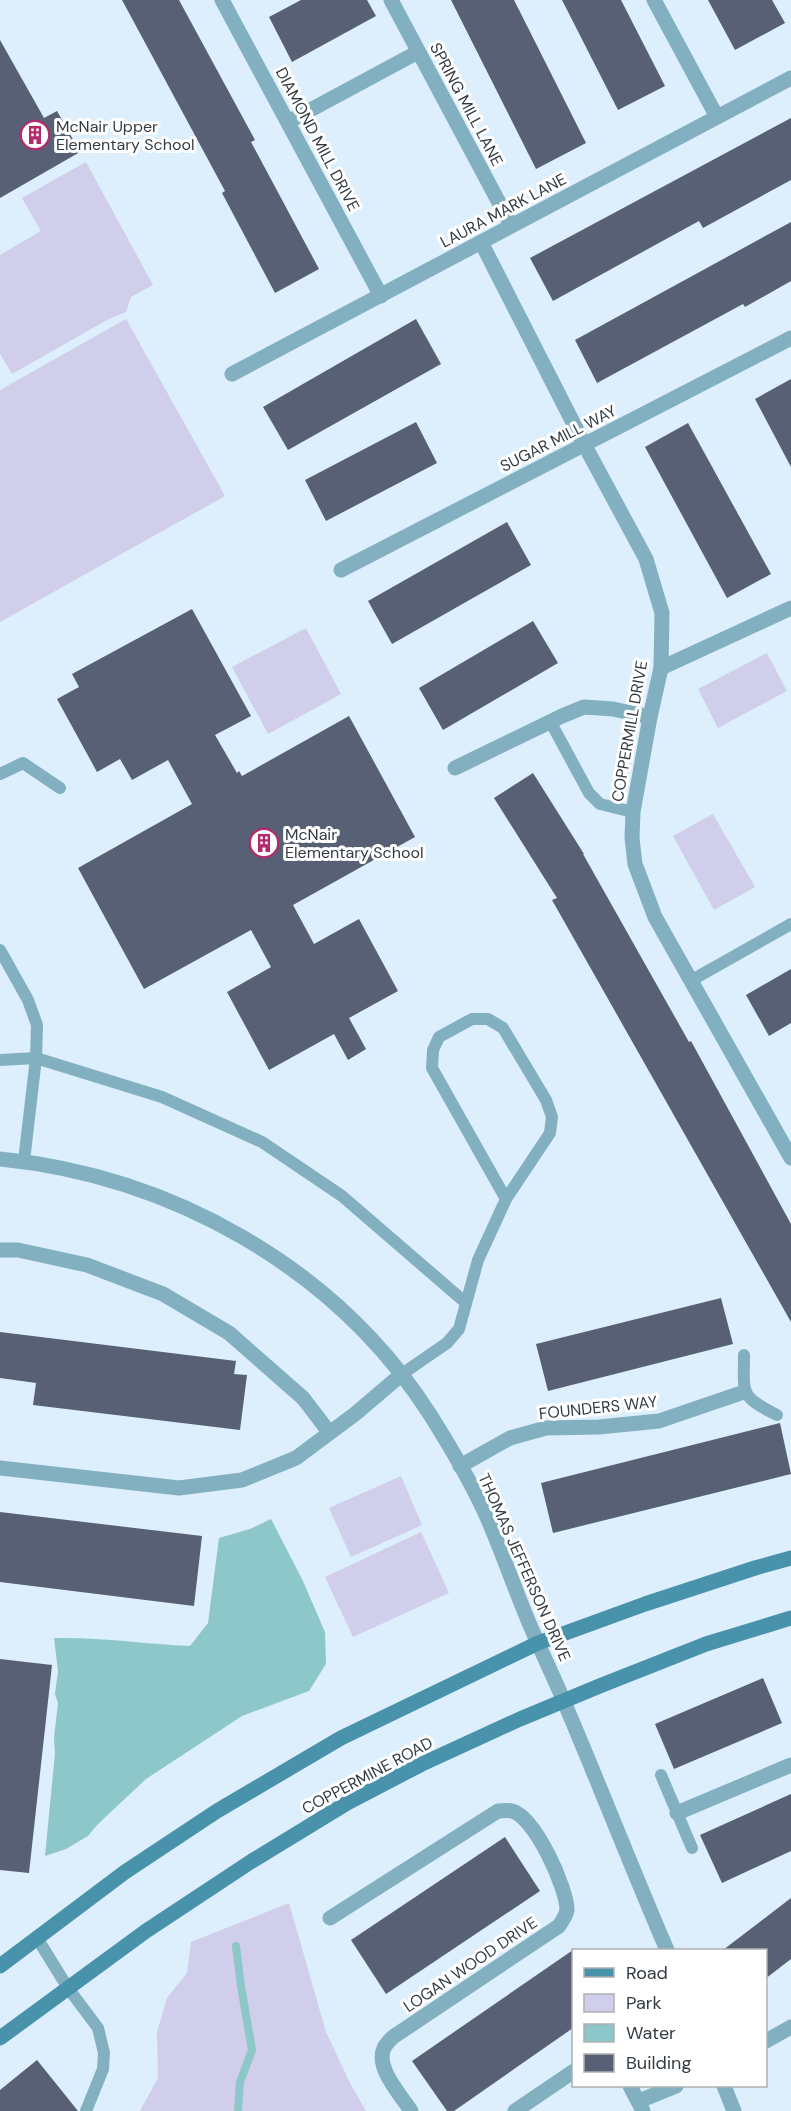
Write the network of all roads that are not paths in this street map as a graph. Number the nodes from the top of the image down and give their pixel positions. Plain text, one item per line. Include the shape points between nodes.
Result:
1 (222, 0) edge
2 (391, 0) edge
3 (654, 0) edge
4 (418, 52) junction
5 (791, 78) edge
6 (717, 117) junction
7 (288, 122) junction
8 (511, 225) junction
9 (481, 242) junction
10 (381, 296) junction
11 (791, 338) edge
12 (232, 374) dead end
13 (584, 444) junction
14 (341, 570) dead end
15 (791, 608) edge
16 (662, 668) junction
17 (650, 717) junction
18 (550, 722) junction
19 (456, 768) dead end
20 (0, 774) edge
21 (60, 788) dead end
22 (633, 812) junction
23 (791, 924) edge
24 (0, 950) edge
25 (692, 980) junction
26 (36, 1058) junction
27 (0, 1060) edge
28 (791, 1158) edge
29 (0, 1159) edge
30 (24, 1161) junction
31 (506, 1199) junction
32 (0, 1250) edge
33 (466, 1303) junction
34 (744, 1354) dead end
35 (402, 1374) junction
36 (744, 1392) junction
37 (777, 1415) dead end
38 (329, 1432) junction
39 (460, 1466) junction
40 (0, 1467) edge
41 (791, 1558) edge
42 (791, 1618) edge
43 (538, 1643) junction
44 (564, 1702) junction
45 (791, 1764) edge
46 (661, 1775) dead end
47 (677, 1813) junction
48 (692, 1848) dead end
49 (330, 1918) dead end
50 (37, 1938) junction
51 (667, 1949) edge
52 (0, 1966) edge
53 (68, 1988) junction
54 (791, 2027) edge
55 (0, 2038) edge
56 (767, 2040) edge
57 (572, 2073) edge
58 (631, 2087) edge
59 (673, 2087) edge
60 (725, 2087) edge
61 (641, 2106) edge
62 (86, 2111) edge
63 (411, 2111) edge
64 (515, 2111) edge
65 (734, 2111) edge

1 - 7 street, DIAMOND MILL DRIVE
2 - 4 street, SPRING MILL LANE
3 - 6 street
4 - 7 street
4 - 8 street, SPRING MILL LANE
5 - 6 street, LAURA MARK LANE
6 - 8 street, LAURA MARK LANE
7 - 10 street, DIAMOND MILL DRIVE
8 - 9 street, LAURA MARK LANE
9 - 10 street, LAURA MARK LANE
9 - 13 street, COPPERMILL DRIVE
10 - 12 street, LAURA MARK LANE
11 - 13 street, SUGAR MILL WAY
13 - 14 street, SUGAR MILL WAY
13 - 16 street, COPPERMILL DRIVE via 646,560 662,613
15 - 16 street
16 - 17 street, COPPERMILL DRIVE
17 - 18 street via 584,707
17 - 22 street, COPPERMILL DRIVE
18 - 19 street
18 - 22 lane via 589,793 600,804
20 - 21 lane via 23,763
22 - 25 street, COPPERMILL DRIVE via 635,864 655,917
23 - 25 lane
24 - 26 lane via 37,1025
25 - 28 street, COPPERMILL DRIVE
26 - 27 lane
26 - 30 lane
26 - 33 lane via 162,1096 262,1142 342,1196
29 - 30 street, THOMAS JEFFERSON DRIVE
30 - 35 street, THOMAS JEFFERSON DRIVE via 88,1174 160,1196 234,1232 324,1296 364,1331
31 - 31 lane via 550,1133 552,1117 503,1028 488,1019 472,1019 440,1037 433,1050 432,1068
31 - 33 lane via 478,1260
32 - 38 street via 18,1250 87,1265 164,1294 229,1333 303,1398
33 - 35 lane via 459,1329 447,1343
34 - 36 lane
35 - 38 street
35 - 39 street, THOMAS JEFFERSON DRIVE
36 - 37 lane via 753,1403
36 - 39 street, FOUNDERS WAY via 659,1420 546,1428 510,1438
38 - 40 street via 296,1458 242,1480 179,1488
39 - 43 street, THOMAS JEFFERSON DRIVE via 484,1512
41 - 43 street
42 - 44 street, COPPERMINE ROAD via 706,1644
43 - 44 street, THOMAS JEFFERSON DRIVE
43 - 50 street via 340,1738 280,1773 124,1872
44 - 51 street, THOMAS JEFFERSON DRIVE
44 - 53 street, COPPERMINE ROAD via 422,1764 347,1803 202,1892
45 - 47 street
46 - 47 lane
47 - 48 lane
49 - 63 street, LOGAN WOOD DRIVE via 498,1811 513,1811 524,1819 544,1847 564,1892 567,1913 559,1926 384,2046 384,2069
50 - 52 street
50 - 53 lane
53 - 55 street, COPPERMINE ROAD
53 - 62 lane via 98,2028 104,2053 103,2069
54 - 56 street
57 - 64 street
58 - 61 street
59 - 61 street
60 - 65 street

